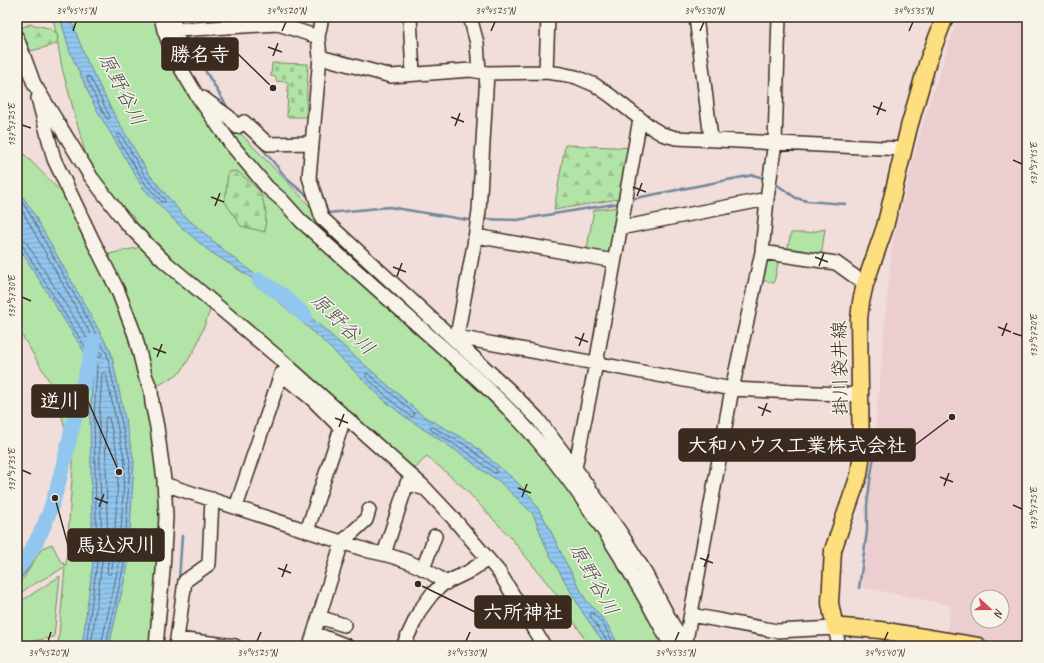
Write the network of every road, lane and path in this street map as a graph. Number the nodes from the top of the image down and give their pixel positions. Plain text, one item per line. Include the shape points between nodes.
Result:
1 (161, 17) edge
2 (172, 17) edge
3 (322, 17) edge
4 (410, 17) edge
5 (470, 17) edge
6 (548, 17) edge
7 (696, 17) edge
8 (779, 17) edge
9 (945, 17) edge
10 (226, 22) edge
11 (177, 30) junction
12 (318, 37) junction
13 (17, 38) edge
14 (320, 57) junction
15 (483, 72) junction
16 (546, 72) junction
17 (184, 74) junction
18 (412, 74) junction
19 (34, 84) junction
20 (196, 94) junction
21 (640, 119) junction
22 (711, 139) junction
23 (775, 142) junction
24 (312, 143) junction
25 (904, 149) junction
26 (767, 199) junction
27 (620, 228) junction
28 (476, 236) junction
29 (762, 252) junction
30 (614, 261) junction
31 (865, 284) junction
32 (457, 339) junction
33 (596, 364) junction
34 (732, 388) junction
35 (861, 395) junction
36 (575, 468) junction
37 (164, 484) junction
38 (426, 489) junction
39 (212, 499) junction
40 (236, 507) junction
41 (369, 510) dead end
42 (307, 530) junction
43 (435, 536) dead end
44 (342, 542) junction
45 (384, 554) junction
46 (488, 559) junction
47 (423, 569) junction
48 (446, 583) junction
49 (691, 615) junction
50 (319, 617) junction
51 (344, 625) dead end
52 (835, 628) junction
53 (314, 633) junction
54 (177, 642) edge
55 (156, 646) edge
56 (235, 646) edge
57 (310, 646) edge
58 (347, 646) edge
59 (403, 646) edge
60 (544, 646) edge
61 (671, 646) edge
62 (685, 646) edge
63 (839, 646) edge
64 (978, 646) edge

1 - 17 street via 174,57
2 - 11 street
3 - 12 street
4 - 18 street
5 - 15 street
6 - 16 street
7 - 22 street
8 - 23 street
9 - 25 main road, 掛川袋井線 via 928,61
10 - 11 street
10 - 12 street via 278,24
11 - 17 street
12 - 14 street
13 - 19 street
14 - 18 street via 391,76
14 - 24 street
15 - 16 street
15 - 18 street via 471,70
15 - 28 street
16 - 21 street via 595,85
17 - 20 street
19 - 37 street via 54,159 118,291 134,335 151,390
19 - 38 street via 91,177 126,223 163,260 280,359
20 - 24 street via 229,117 237,127 244,122 268,144
20 - 61 street via 231,144 267,187 301,221 483,383 541,445 600,522
21 - 22 street via 662,134 676,138
21 - 27 street
22 - 23 street
23 - 25 street
23 - 26 street
24 - 32 street via 309,177 322,218
25 - 31 main road, 掛川袋井線 via 885,227
26 - 27 street
26 - 29 street
27 - 30 street
28 - 30 street
28 - 32 street
29 - 31 street via 836,263
29 - 34 street
30 - 33 street
31 - 35 main road, 掛川袋井線 via 859,319
32 - 33 street
32 - 36 street via 537,418
33 - 34 street
33 - 36 street
34 - 35 street
34 - 49 street
35 - 52 main road, 掛川袋井線 via 859,475 835,541 832,561 830,603
36 - 62 street via 642,567
37 - 39 street
37 - 55 street via 166,516
38 - 45 street via 406,483
38 - 46 street
39 - 40 street
39 - 54 street via 209,564 185,582
40 - 42 street
40 - 42 street via 281,374 312,399 341,428
41 - 44 street via 366,520
42 - 44 street
43 - 47 street
44 - 45 street
44 - 50 street
45 - 47 street
46 - 48 street
46 - 60 street via 499,572
47 - 48 street via 434,573
48 - 59 street via 432,594 420,610
49 - 52 street via 777,631
49 - 62 street
50 - 51 street
50 - 53 street
52 - 63 street
52 - 64 main road via 880,630
53 - 57 street
53 - 58 street
54 - 56 street

